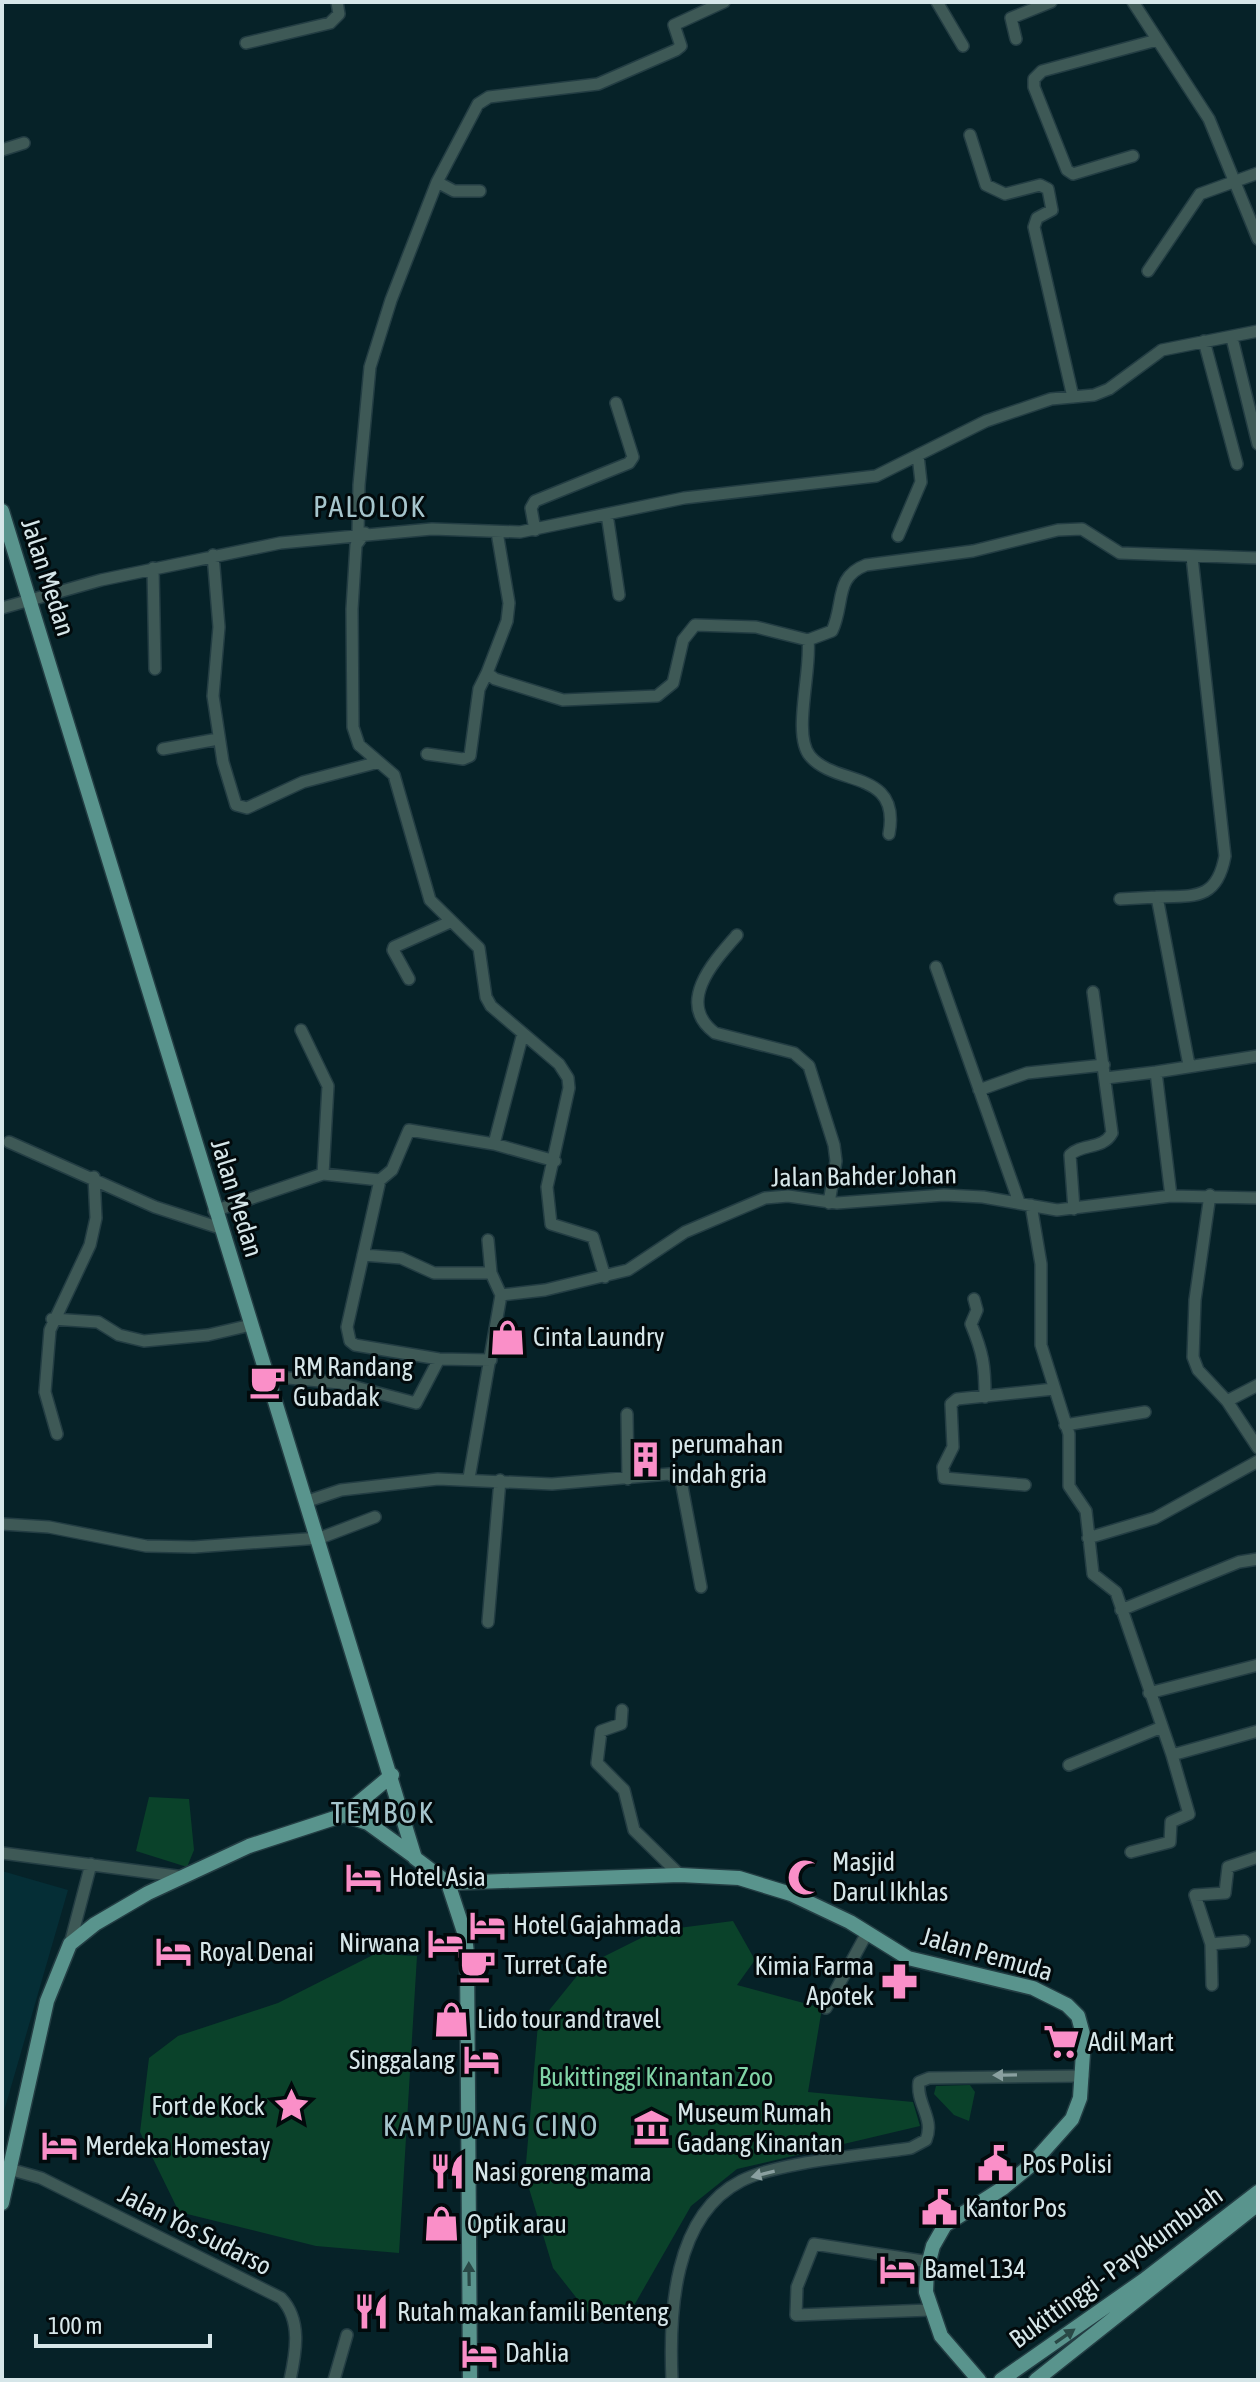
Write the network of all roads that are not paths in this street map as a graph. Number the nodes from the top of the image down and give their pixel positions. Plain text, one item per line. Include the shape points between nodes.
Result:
1 (337, 2) edge
2 (724, 2) edge
3 (937, 2) edge
4 (1051, 2) edge
5 (1133, 2) edge
6 (1016, 39) dead end
7 (1157, 40) junction
8 (246, 43) dead end
9 (963, 46) dead end
10 (970, 135) dead end
11 (24, 143) dead end
12 (2, 150) edge
13 (1133, 156) dead end
14 (1258, 173) edge
15 (1237, 180) junction
16 (437, 182) junction
17 (480, 191) dead end
18 (1258, 239) edge
19 (1148, 271) dead end
20 (1258, 331) edge
21 (1232, 338) junction
22 (1204, 341) junction
23 (1073, 397) junction
24 (616, 403) dead end
25 (1258, 444) edge
26 (918, 455) junction
27 (1237, 464) dead end
28 (2, 511) edge
29 (607, 514) junction
30 (535, 530) junction
31 (497, 532) junction
32 (361, 533) junction
33 (898, 536) dead end
34 (213, 555) junction
35 (1192, 557) junction
36 (1258, 558) edge
37 (153, 568) junction
38 (619, 595) dead end
39 (30, 602) junction
40 (2, 608) edge
41 (808, 640) junction
42 (155, 669) dead end
43 (487, 673) junction
44 (218, 739) junction
45 (163, 749) dead end
46 (427, 754) dead end
47 (379, 762) junction
48 (889, 834) dead end
49 (1157, 897) junction
50 (1120, 899) dead end
51 (450, 922) junction
52 (737, 935) dead end
53 (936, 967) dead end
54 (409, 979) dead end
55 (1093, 992) dead end
56 (301, 1030) dead end
57 (523, 1033) junction
58 (1258, 1056) edge
59 (1104, 1065) junction
60 (1189, 1065) junction
61 (1156, 1072) junction
62 (1106, 1078) junction
63 (979, 1090) junction
64 (9, 1142) dead end
65 (494, 1144) junction
66 (555, 1161) junction
67 (323, 1174) junction
68 (94, 1177) junction
69 (380, 1180) junction
70 (1210, 1195) junction
71 (1171, 1196) junction
72 (1258, 1198) edge
73 (1019, 1202) junction
74 (829, 1203) junction
75 (1031, 1205) junction
76 (1074, 1209) junction
77 (214, 1211) junction
78 (220, 1228) junction
79 (488, 1240) dead end
80 (363, 1255) junction
81 (491, 1273) junction
82 (605, 1277) junction
83 (501, 1295) junction
84 (974, 1299) dead end
85 (52, 1319) junction
86 (251, 1325) junction
87 (439, 1359) junction
88 (491, 1360) junction
89 (268, 1376) junction
90 (1258, 1385) edge
91 (1049, 1390) junction
92 (985, 1397) junction
93 (1227, 1401) junction
94 (1145, 1412) dead end
95 (627, 1414) dead end
96 (1065, 1425) junction
97 (57, 1434) dead end
98 (1258, 1448) edge
99 (1258, 1461) edge
100 (469, 1478) junction
101 (628, 1479) junction
102 (500, 1480) junction
103 (1025, 1485) dead end
104 (308, 1501) junction
105 (375, 1517) dead end
106 (2, 1524) edge
107 (320, 1538) junction
108 (1088, 1538) junction
109 (1258, 1559) edge
110 (701, 1587) dead end
111 (1121, 1610) junction
112 (488, 1622) dead end
113 (1258, 1665) edge
114 (1149, 1693) junction
115 (622, 1710) dead end
116 (1162, 1727) junction
117 (1258, 1731) edge
118 (1172, 1755) junction
119 (1069, 1765) dead end
120 (392, 1775) junction
121 (344, 1815) junction
122 (1131, 1852) dead end
123 (2, 1853) edge
124 (1258, 1857) edge
125 (415, 1858) junction
126 (91, 1864) junction
127 (680, 1875) junction
128 (185, 1877) junction
129 (448, 1883) junction
130 (867, 1933) junction
131 (1244, 1941) dead end
132 (70, 1944) junction
133 (1211, 1944) junction
134 (1212, 1985) dead end
135 (826, 2008) dead end
136 (1083, 2076) junction
137 (9, 2169) junction
138 (1258, 2192) edge
139 (2, 2203) edge
140 (1258, 2204) edge
141 (929, 2262) junction
142 (930, 2310) junction
143 (347, 2335) dead end
144 (290, 2380) edge
145 (334, 2380) edge
146 (470, 2380) edge
147 (672, 2380) edge
148 (979, 2380) edge
149 (1001, 2380) edge
150 (1036, 2380) edge

1 - 8 street via 339,14 330,23
2 - 16 street via 678,22 676,50 598,84 484,100
3 - 9 street
4 - 6 street via 1011,18
5 - 7 street
7 - 13 street via 1042,71 1034,79 1067,170 1073,174
7 - 15 street via 1209,119
10 - 23 street via 986,185 1005,194 1040,185 1048,189 1052,210 1037,218 1034,227
11 - 12 street
14 - 15 street
15 - 18 street
15 - 19 street via 1200,194
16 - 17 street via 454,191
16 - 32 street via 391,300 368,378
20 - 21 street
21 - 22 street
21 - 25 street
22 - 23 street via 1162,350 1109,389
22 - 27 street
23 - 26 street via 986,421
24 - 30 street via 633,457 535,501
26 - 29 street via 876,476 684,498
26 - 33 street via 921,482
28 - 39 main road, Jalan Medan
29 - 30 street
29 - 38 street
30 - 31 street
31 - 32 street
31 - 43 street via 509,603
32 - 34 street
32 - 47 street via 352,609 353,727 359,745
34 - 37 street
34 - 44 street via 219,627 213,696
35 - 36 street
35 - 41 street via 1120,553 1082,529 866,565 850,571 844,582 832,631
35 - 49 street via 1225,856 1210,889
37 - 39 street
37 - 42 street
39 - 40 street
39 - 77 main road, Jalan Medan
41 - 43 street via 756,627 695,625 683,640 673,683 657,696 563,700
41 - 48 street via 806,752 880,794 889,809
43 - 46 street via 479,689 470,756
44 - 45 street
44 - 47 street via 241,809 303,782
47 - 51 street via 400,789 425,891
49 - 50 street
49 - 60 street
51 - 54 street via 394,947
51 - 57 street via 479,948 491,1006
52 - 74 street via 700,982 700,1014 715,1033 794,1053 809,1066 834,1145
53 - 63 street
55 - 59 street
56 - 67 street via 328,1086
57 - 65 street
57 - 66 street via 568,1078
58 - 60 street
59 - 62 street
59 - 63 street via 1027,1073
60 - 61 street
61 - 62 street
61 - 71 street
62 - 76 street via 1112,1133 1103,1143 1070,1155
63 - 73 street
64 - 68 street
65 - 66 street
65 - 69 street via 409,1130 392,1170
66 - 82 street via 547,1187 551,1224 593,1237
67 - 69 street
67 - 77 street
68 - 78 street via 155,1207
68 - 85 street via 96,1218 90,1245
69 - 80 street
70 - 71 street, Jalan Bahder Johan
70 - 72 street, Jalan Bahder Johan
70 - 93 street via 1193,1357
71 - 76 street, Jalan Bahder Johan
73 - 74 street, Jalan Bahder Johan via 944,1195
73 - 75 street, Jalan Bahder Johan
74 - 82 street, Jalan Bahder Johan via 765,1198 685,1232 628,1270
75 - 76 street, Jalan Bahder Johan
75 - 91 street via 1041,1264 1041,1345
77 - 78 main road, Jalan Medan
78 - 86 main road, Jalan Medan
79 - 81 street
80 - 81 street via 401,1258 434,1273
80 - 87 street via 347,1327 350,1341
81 - 83 street
82 - 83 street, Jalan Bahder Johan
83 - 88 street
84 - 92 street via 977,1310 971,1324 981,1341
85 - 86 street via 98,1322 144,1341
85 - 97 street via 45,1392
86 - 89 main road, Jalan Medan
87 - 88 street
87 - 89 street via 416,1403 340,1383
88 - 100 street
89 - 104 main road, Jalan Medan
90 - 93 street
91 - 92 street
91 - 96 street
92 - 103 street via 951,1404 953,1447 943,1467 944,1478
93 - 98 street
94 - 96 street
95 - 101 street
96 - 108 street via 1069,1486 1084,1505
99 - 108 street via 1155,1518
100 - 102 street
100 - 104 street via 367,1486
101 - 102 street via 552,1484
101 - 110 street via 669,1474 681,1481
102 - 112 street
104 - 107 main road, Jalan Medan
105 - 107 street
106 - 107 street via 164,1548
107 - 120 main road, Jalan Medan
108 - 111 street via 1093,1574 1116,1592
109 - 111 street
111 - 114 street
113 - 114 street
114 - 116 street
115 - 127 street via 621,1724 601,1731 597,1763 624,1790 634,1830
116 - 118 street
116 - 119 street
117 - 118 street
118 - 122 street via 1189,1814 1171,1822 1170,1842
120 - 121 main road
120 - 125 main road, Jalan Medan
121 - 125 main road via 368,1823
121 - 128 main road via 249,1846
123 - 126 street
124 - 133 street via 1228,1867 1225,1893 1195,1895
125 - 129 main road
126 - 128 street
126 - 132 street
127 - 129 main road, Jalan Pemuda
127 - 130 main road, Jalan Pemuda via 739,1878 774,1888
128 - 132 main road via 118,1909
146 -> 129 main road via 467,1954
130 - 135 street
130 - 136 main road, Jalan Pemuda via 908,1958 1033,1988 1067,2005 1078,2016 1084,2038
131 - 133 street
132 - 137 main road via 47,2001
133 - 134 street
136 - 141 main road, Jalan Pemuda via 1072,2119 1031,2165 945,2225
136 -> 147 street via 929,2078 919,2082 918,2093 929,2119 926,2140 911,2148 761,2173 724,2191 685,2249 673,2322
137 - 139 main road
137 - 144 street, Jalan Yos Sudarso via 41,2178 281,2298 292,2309 295,2336
149 -> 138 main road, Bukittinggi - Payokumbuah
140 - 150 main road
141 - 142 main road, Jalan Pemuda
141 - 142 street via 814,2244 797,2287 796,2315
142 - 148 main road, Jalan Pemuda via 953,2354
143 - 145 street

